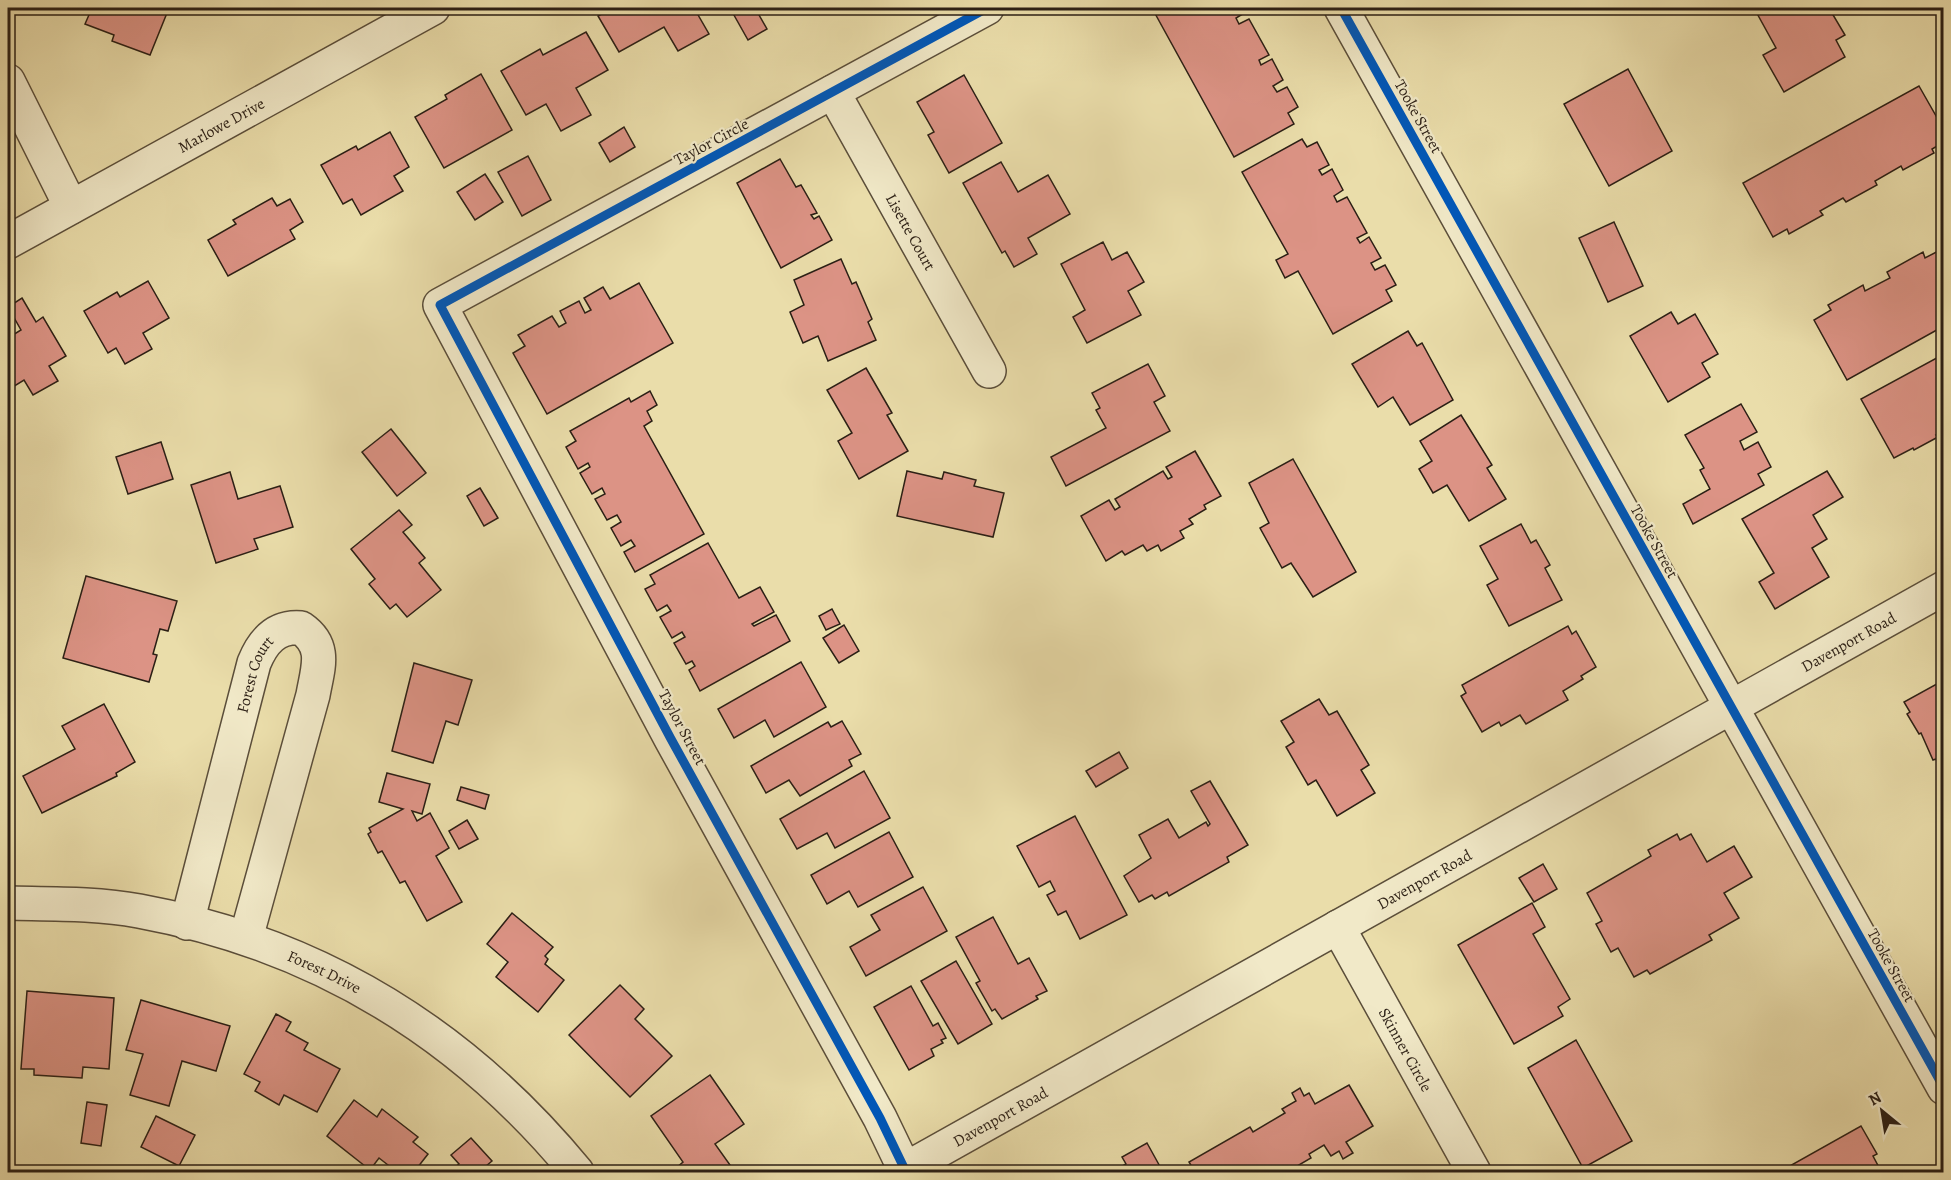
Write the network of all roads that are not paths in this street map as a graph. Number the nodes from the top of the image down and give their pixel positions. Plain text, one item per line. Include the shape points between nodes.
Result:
1 (433, 8) edge
2 (987, 8) edge
3 (1341, 8) edge
4 (8, 81) edge
5 (833, 92) junction
6 (71, 207) junction
7 (8, 242) edge
8 (449, 300) joint
9 (989, 371) dead end
10 (1944, 588) edge
11 (1730, 707) junction
12 (8, 903) edge
13 (187, 923) junction
14 (1338, 927) junction
15 (246, 938) junction
16 (1944, 1088) edge
17 (905, 1171) edge
18 (577, 1173) edge
19 (1474, 1173) edge

1 - 6 street, Marlowe Drive
2 - 5 street, Taylor Circle
3 - 11 street, Tooke Street
4 - 6 street
5 - 8 street, Taylor Circle
5 - 9 street, Lisette Court
6 - 7 street, Marlowe Drive
8 - 17 street, Taylor Street via 440,304 671,739 880,1118
10 - 11 street, Davenport Road
11 - 14 street, Davenport Road
11 - 16 street, Tooke Street
12 - 13 street, Forest Drive via 139,911
13 - 15 street, Forest Drive
13 - 15 street, Forest Court via 254,663 261,645 274,634 301,627 318,645 314,695
14 - 17 street, Davenport Road
14 - 19 street, Skinner Circle
15 - 18 street, Forest Drive via 347,979 412,1019 500,1088

